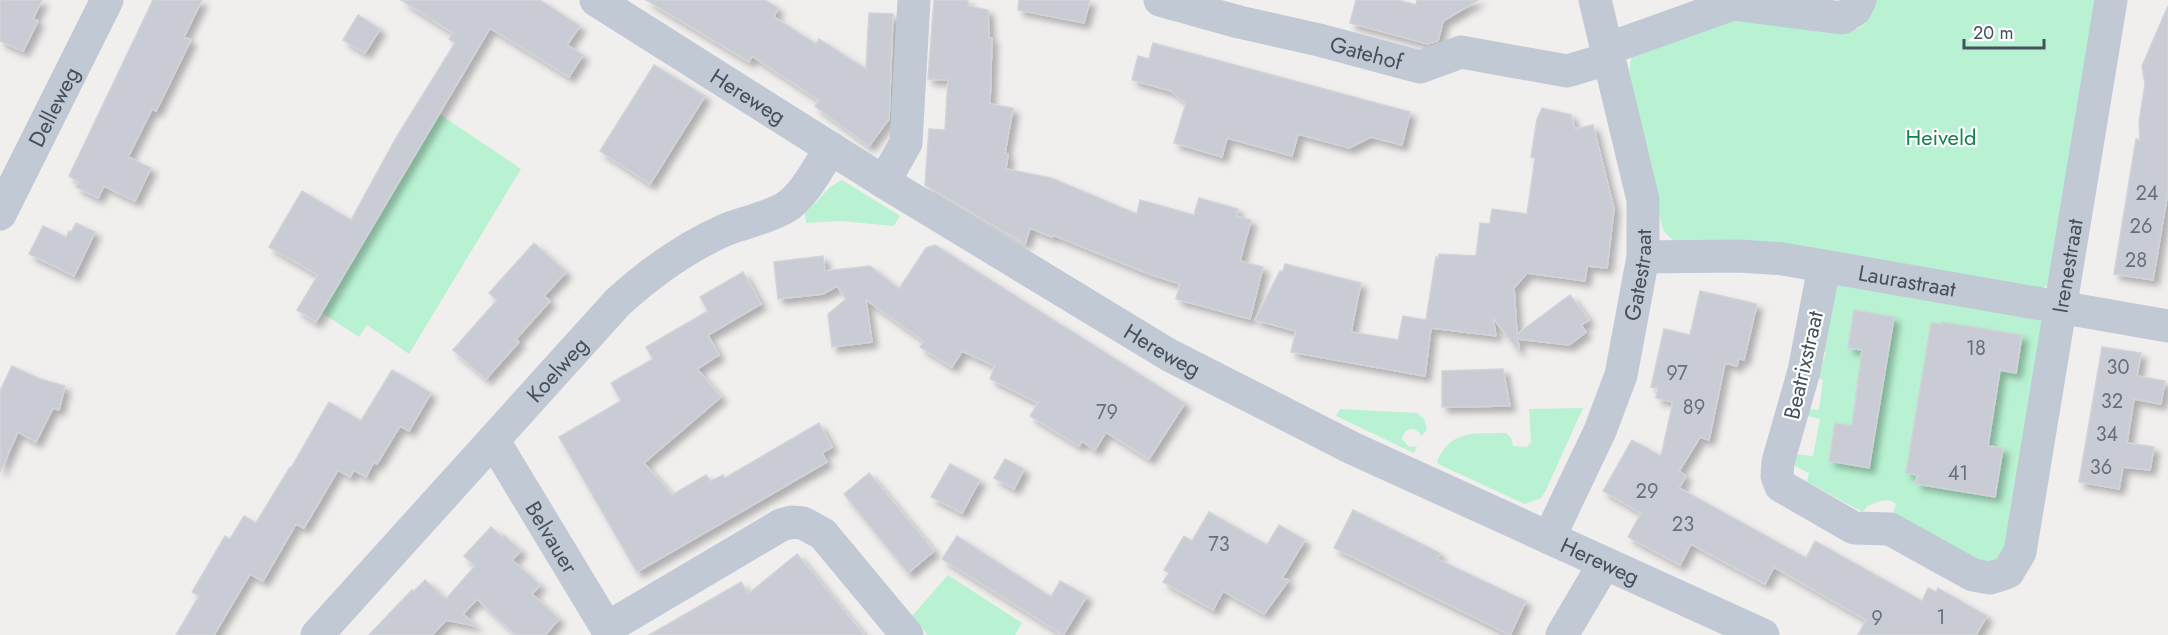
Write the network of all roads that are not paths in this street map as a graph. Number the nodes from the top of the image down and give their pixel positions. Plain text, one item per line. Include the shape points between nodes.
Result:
1 (107, 0) edge
2 (596, 0) edge
3 (914, 0) edge
4 (1160, 0) edge
5 (1595, 0) edge
6 (1860, 0) edge
7 (2111, 0) edge
8 (1607, 54) junction
9 (831, 148) junction
10 (884, 182) junction
11 (0, 214) edge
12 (1643, 257) junction
13 (1824, 267) junction
14 (2061, 308) junction
15 (2168, 326) edge
16 (490, 445) junction
17 (1778, 462) joint
18 (1549, 538) junction
19 (1604, 564) junction
20 (609, 631) edge
21 (317, 635) edge
22 (907, 635) edge
23 (1562, 635) edge
24 (1763, 635) edge

1 - 11 street, Delleweg
2 - 9 street, Hereweg
3 - 10 street via 906,143
4 - 8 street, Gatehof via 1420,67 1461,52 1567,71
5 - 8 street, Gatestraat
6 - 8 street, Gatehof via 1855,10 1842,18 1733,4
7 - 14 street, Irenestraat
8 - 12 street, Gatestraat via 1643,200
9 - 10 street, Hereweg
9 - 16 street, Koelweg via 798,197 786,207 698,243 645,277
10 - 18 street, Hereweg via 1169,355 1352,448
12 - 13 street, Laurastraat via 1739,256
12 - 18 street, Gatestraat via 1621,375 1600,431
13 - 14 street, Laurastraat
13 - 17 street, Beatrixstraat via 1804,371
14 - 15 street, Laurastraat
14 - 17 street, Irenestraat via 2020,552 2007,572 1990,578 1973,575 1890,529 1854,528 1781,486
16 - 20 street, Belvauer via 501,453
16 - 21 street, Koelweg
18 - 19 street, Hereweg
19 - 23 street
19 - 24 street, Hereweg
20 - 22 street via 781,525 792,522 803,523 823,534

